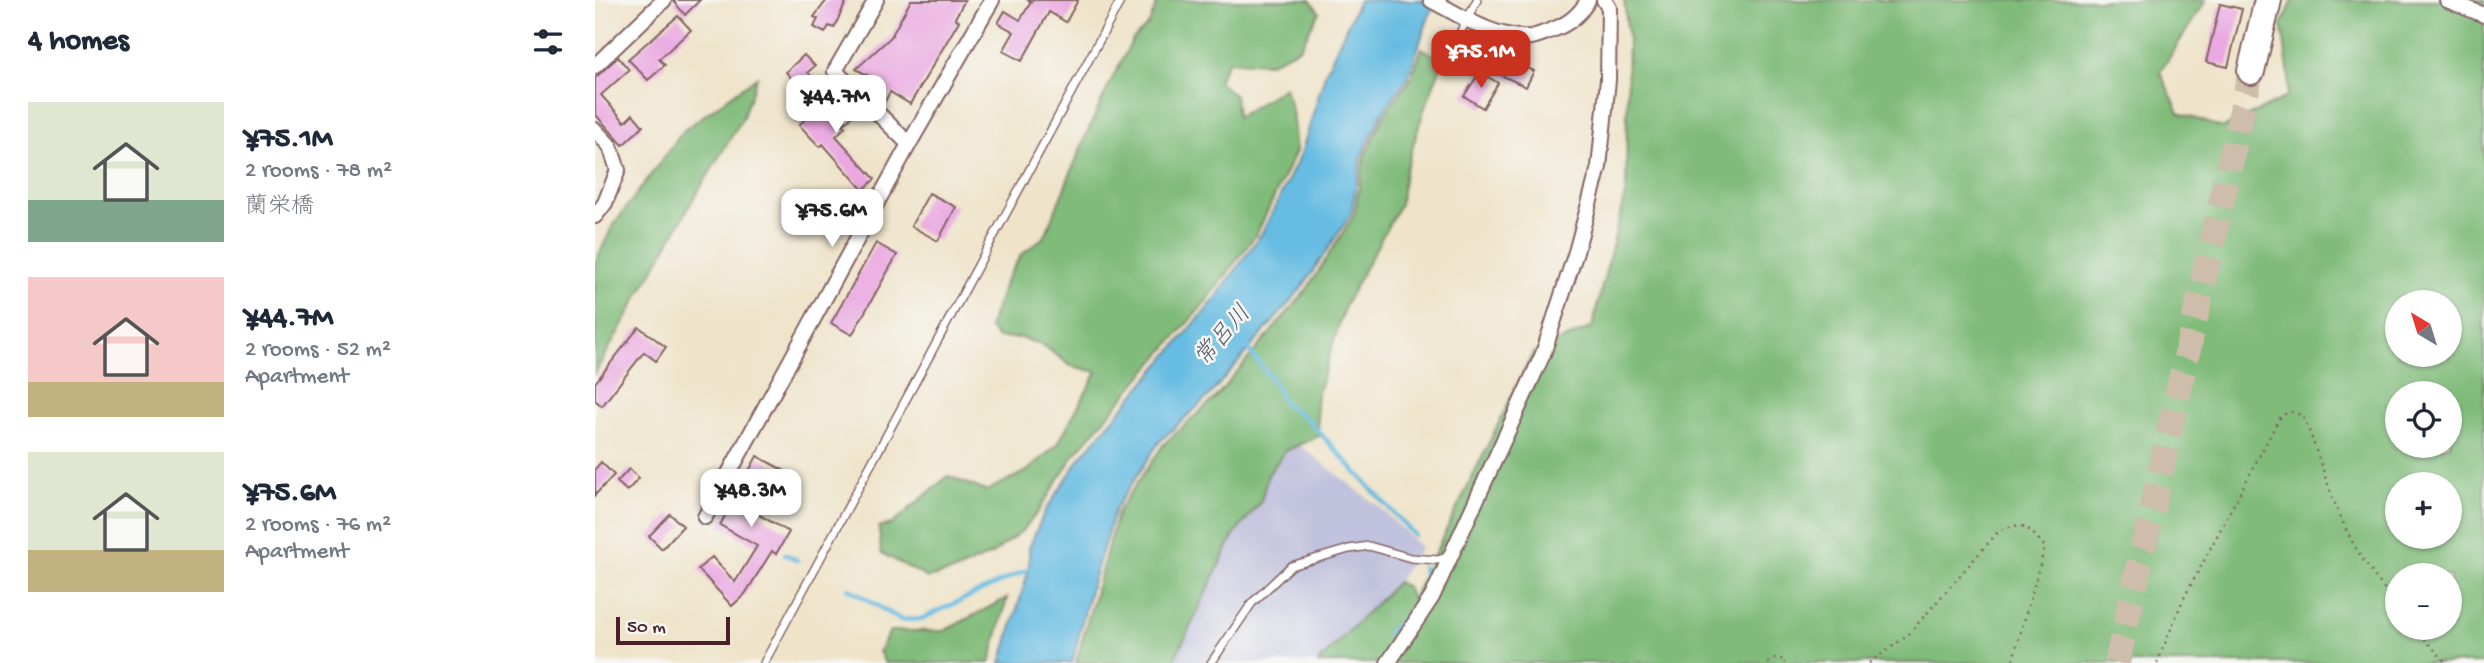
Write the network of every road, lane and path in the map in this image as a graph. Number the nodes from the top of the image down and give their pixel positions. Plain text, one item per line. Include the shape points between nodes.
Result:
1 (664, 0) edge
2 (876, 0) edge
3 (992, 0) edge
4 (1121, 0) edge
5 (1431, 0) edge
6 (1477, 0) edge
7 (1588, 0) edge
8 (1604, 0) edge
9 (2268, 0) edge
10 (2447, 0) edge
11 (2484, 15) edge
12 (1464, 18) junction
13 (1447, 58) dead end
14 (595, 66) edge
15 (2251, 71) tunnel mouth
16 (595, 130) edge
17 (909, 144) junction
18 (595, 216) edge
19 (705, 517) dead end
20 (1451, 555) junction
21 (2385, 590) edge
22 (2426, 640) edge
23 (764, 663) edge
24 (1211, 663) edge
25 (1388, 663) edge
26 (1768, 663) edge
27 (1784, 663) edge
28 (1869, 663) edge
29 (2012, 663) edge
30 (2157, 663) edge
31 (2446, 663) edge

1 - 14 street
2 - 17 street via 835,71
3 - 17 street
4 - 23 lane
5 - 12 street
6 - 12 lane
7 - 12 street via 1580,15 1532,37 1504,34
8 - 20 street via 1609,8 1608,80 1599,167 1576,253 1543,354
9 - 15 highway
10 - 11 street
12 - 13 lane
16 - 18 street via 610,146 618,170
17 - 19 street
20 - 24 lane via 1438,560 1411,558 1369,546 1291,566 1252,603
20 - 25 street via 1431,597
21 - 30 path via 2353,543 2305,420 2291,411 2284,413 2182,602
22 - 31 path
26 - 27 path via 1775,658
28 - 29 path via 1907,635 1997,532 2012,524 2029,528 2045,547

